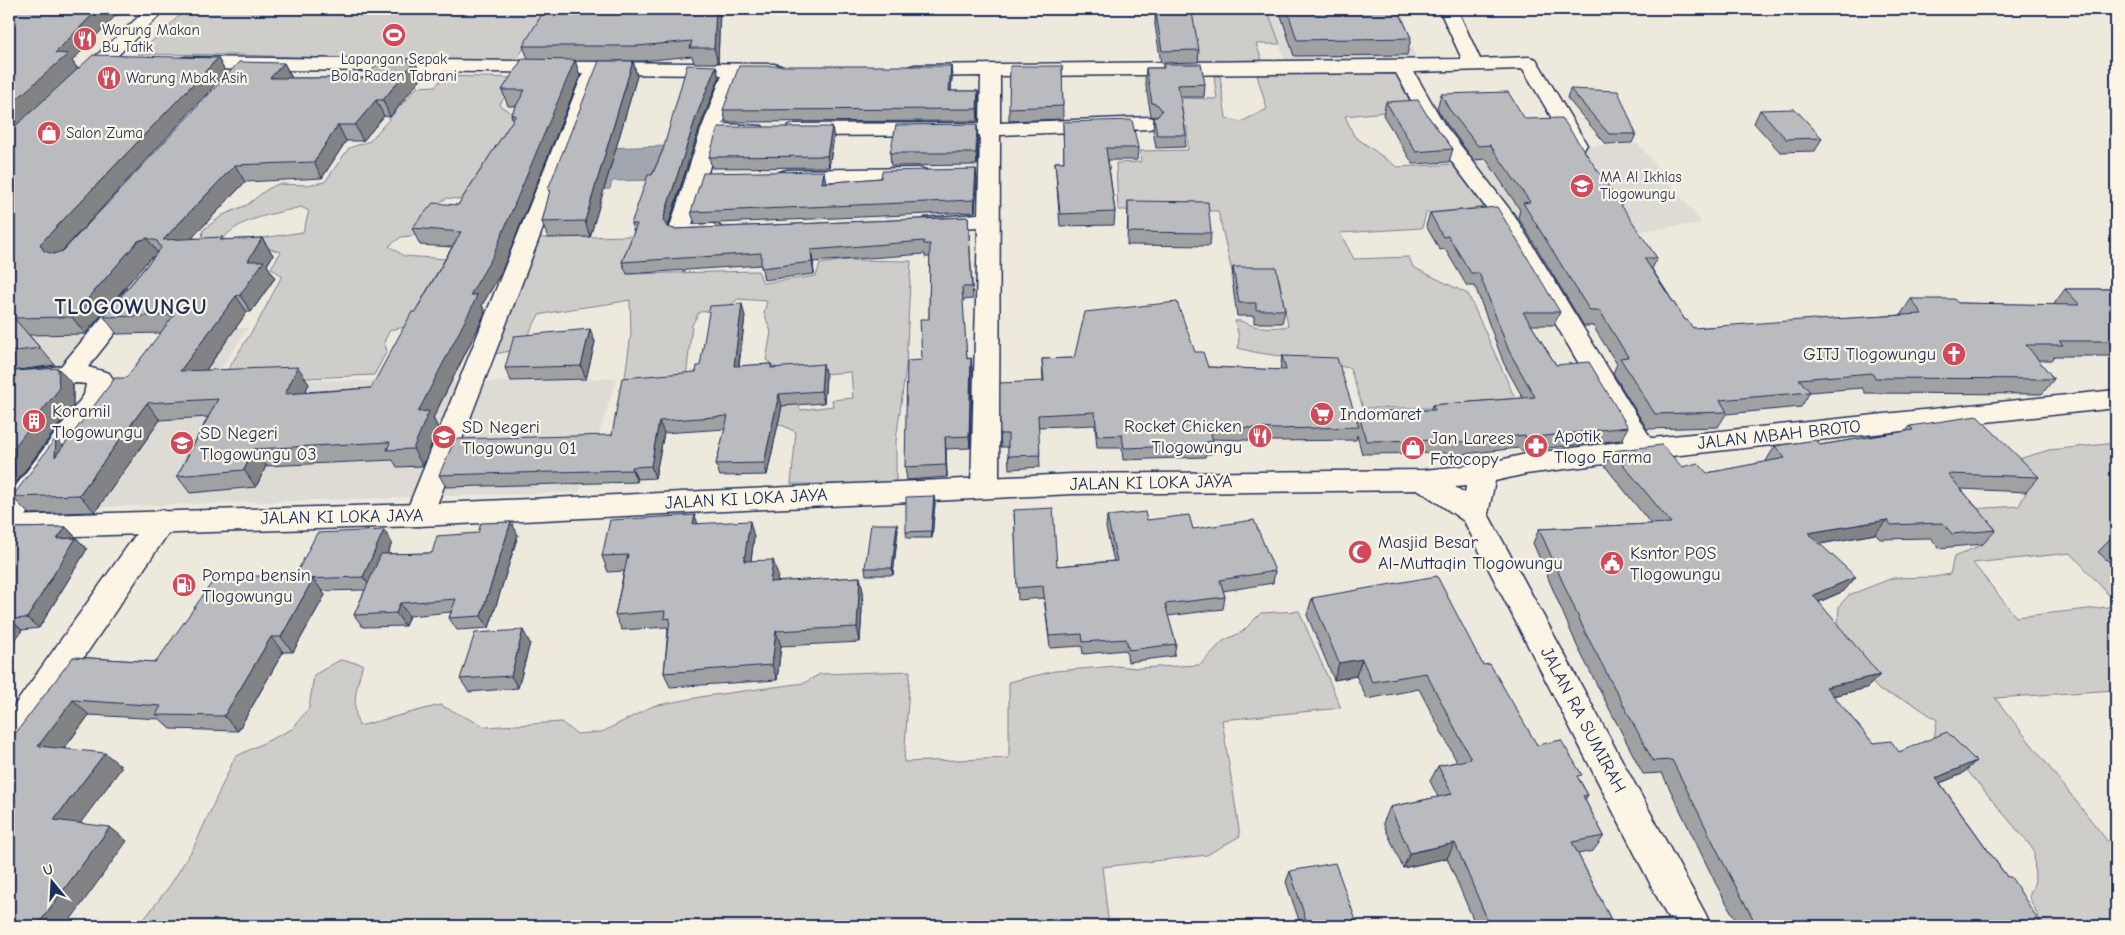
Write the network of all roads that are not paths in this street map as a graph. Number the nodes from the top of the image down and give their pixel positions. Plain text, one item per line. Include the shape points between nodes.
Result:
1 (157, 9) edge
2 (1448, 9) edge
3 (101, 61) junction
4 (130, 62) edge
5 (170, 62) edge
6 (248, 64) junction
7 (1474, 65) junction
8 (1402, 67) junction
9 (595, 68) junction
10 (733, 70) junction
11 (793, 70) edge
12 (902, 71) edge
13 (991, 71) junction
14 (230, 84) edge
15 (63, 96) edge
16 (1149, 122) dead end
17 (989, 129) junction
18 (712, 130) junction
19 (1577, 145) edge
20 (943, 173) edge
21 (766, 176) edge
22 (988, 220) junction
23 (911, 224) edge
24 (737, 230) edge
25 (147, 279) edge
26 (68, 374) junction
27 (22, 378) edge
28 (2116, 399) edge
29 (1644, 449) junction
30 (1483, 474) junction
31 (1424, 480) junction
32 (984, 487) junction
33 (1474, 514) junction
34 (419, 515) junction
35 (9, 516) edge
36 (161, 521) junction
37 (9, 527) edge
38 (9, 740) edge
39 (1692, 926) edge

1 - 3 street
2 - 7 street
3 - 4 street
3 - 15 street
5 - 6 street
6 - 9 street
6 - 14 street
7 - 8 street
7 - 19 street via 1529,63
8 - 13 street
8 - 29 street via 1435,126 1503,215
9 - 10 street
9 - 34 street
10 - 11 street
10 - 18 street
12 - 13 street
13 - 17 street
16 - 17 street
17 - 18 street
17 - 22 street via 981,173
18 - 24 street via 707,177 679,233
20 - 21 street
22 - 23 street
22 - 32 street
25 - 26 street
26 - 27 street
26 - 35 street via 100,379 97,397
28 - 29 street, JALAN MBAH BROTO
29 - 30 street, JALAN MBAH BROTO via 1526,464
30 - 31 street, JALAN KI LOKA JAYA
30 - 33 street
31 - 32 street, JALAN KI LOKA JAYA
31 - 33 street
32 - 34 street, JALAN KI LOKA JAYA
33 - 39 street, JALAN RA SUMIRAH
34 - 36 street, JALAN KI LOKA JAYA
36 - 37 street, JALAN KI LOKA JAYA
36 - 38 street

